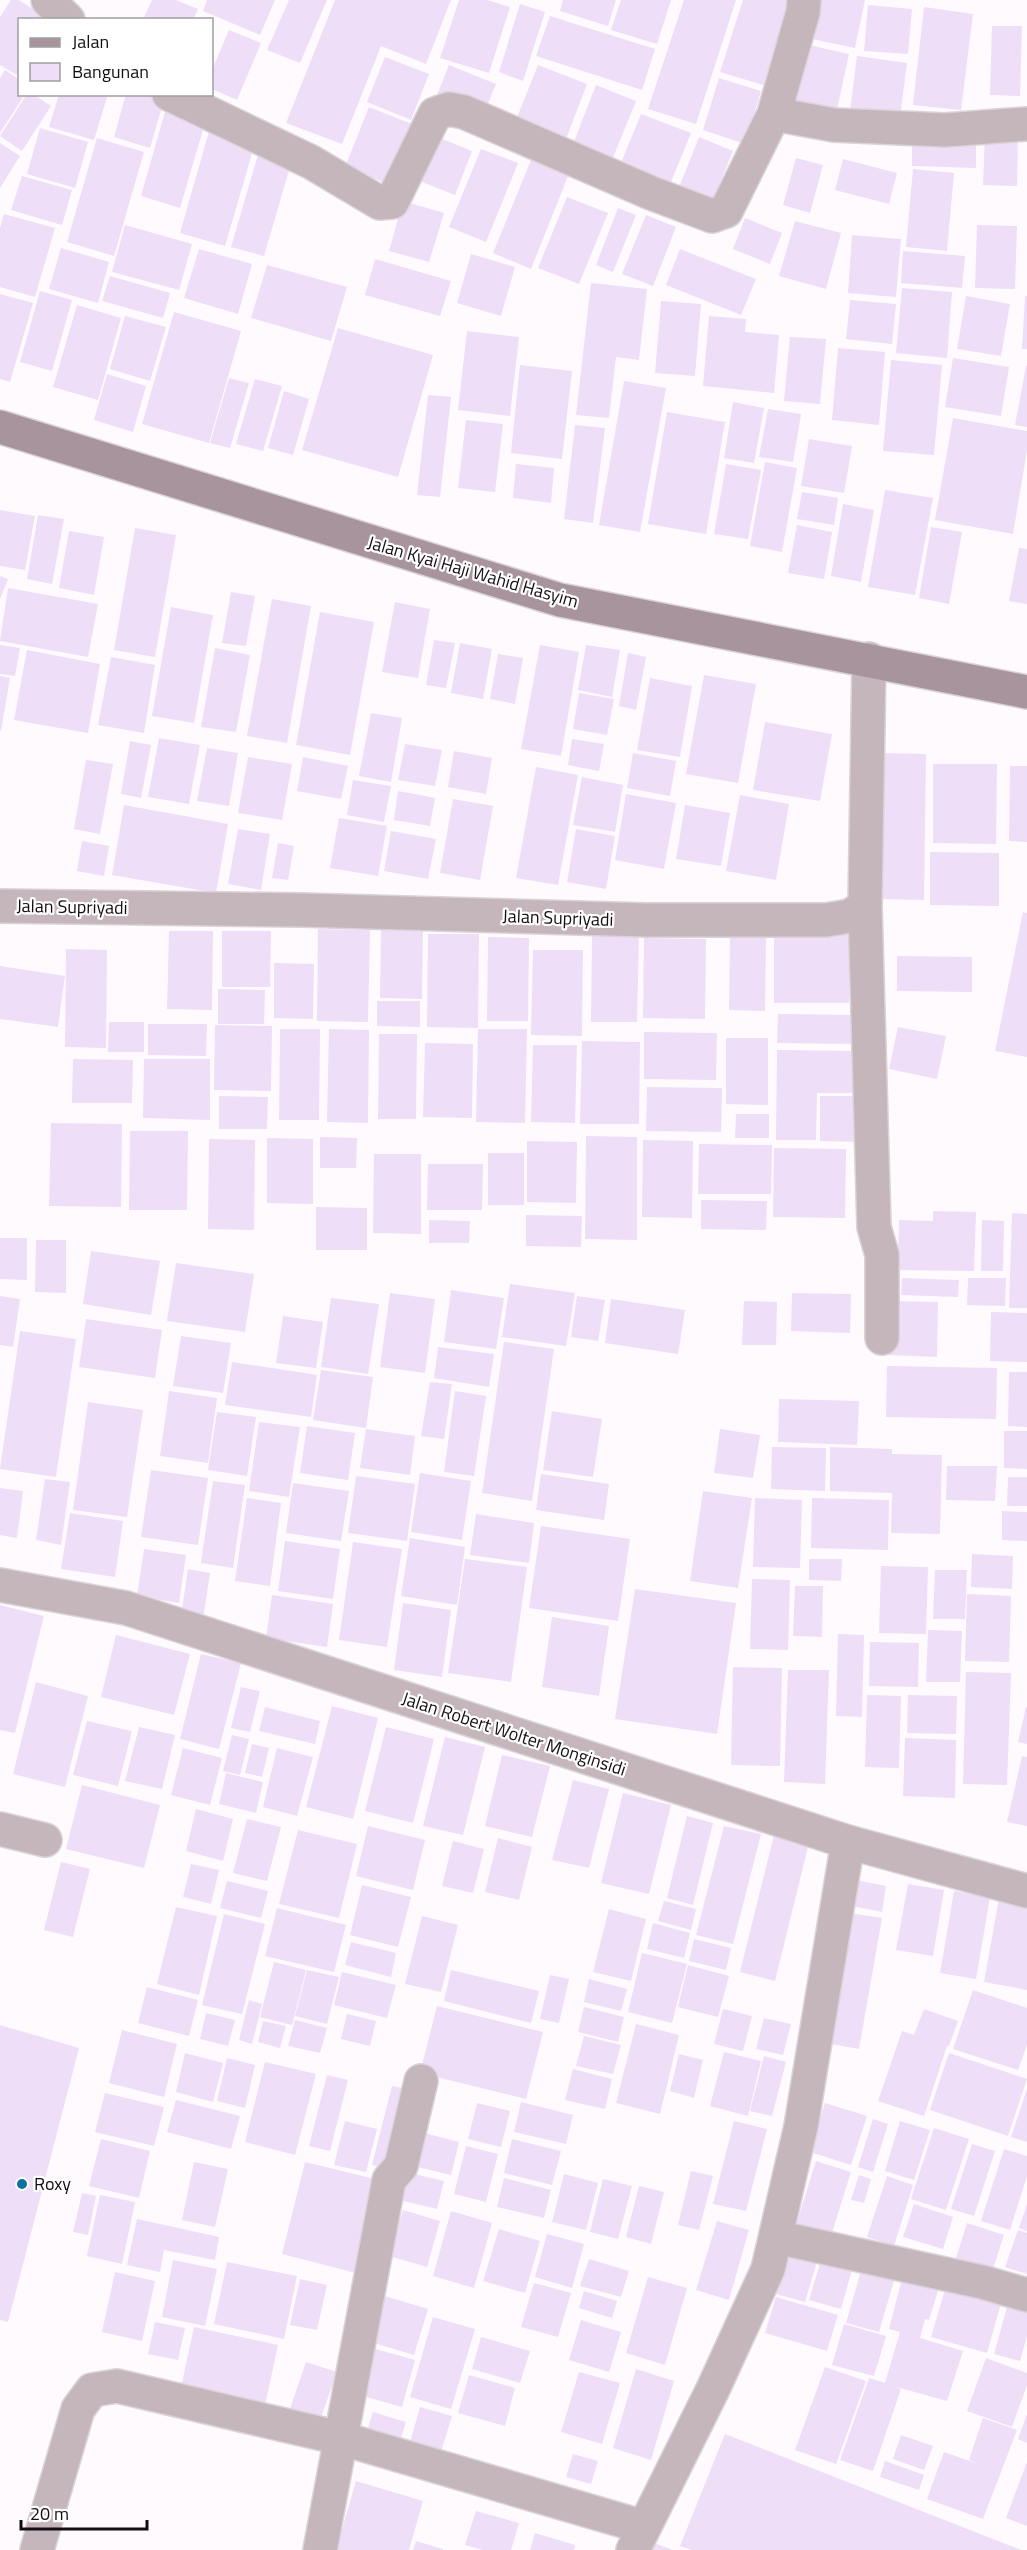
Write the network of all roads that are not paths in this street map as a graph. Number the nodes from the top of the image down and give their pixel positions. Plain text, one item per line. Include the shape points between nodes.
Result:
1 (48, 0) edge
2 (804, 0) edge
3 (66, 18) edge
4 (173, 96) edge
5 (774, 114) junction
6 (1027, 124) edge
7 (0, 427) edge
8 (869, 659) junction
9 (1027, 692) edge
10 (0, 906) edge
11 (865, 906) junction
12 (882, 1338) dead end
13 (0, 1585) edge
14 (0, 1829) edge
15 (45, 1840) dead end
16 (848, 1842) junction
17 (1027, 1891) edge
18 (421, 2081) dead end
19 (776, 2237) junction
20 (1027, 2295) edge
21 (340, 2438) junction
22 (638, 2539) edge
23 (37, 2550) edge
24 (320, 2550) edge

1 - 3 street
2 - 5 street
4 - 5 street via 311,162 380,203 392,202 435,114 448,109 464,111 712,216 726,211
5 - 6 street via 834,126 945,130
7 - 8 main road, Jalan Kyai Haji Wahid Hasyim via 560,600
8 - 9 main road, Jalan Kyai Haji Wahid Hasyim
8 - 11 street
10 - 11 street, Jalan Supriyadi via 647,920 826,920 850,916
11 - 12 street
13 - 16 street, Jalan Robert Wolter Monginsidi via 126,1608
14 - 15 street
16 - 17 street, Jalan Robert Wolter Monginsidi
16 - 19 street via 801,2126
18 - 21 street via 401,2166 389,2180
19 - 20 street
19 - 22 street via 768,2270
21 - 22 street
21 - 23 street via 117,2385 92,2390 78,2409
21 - 24 street

